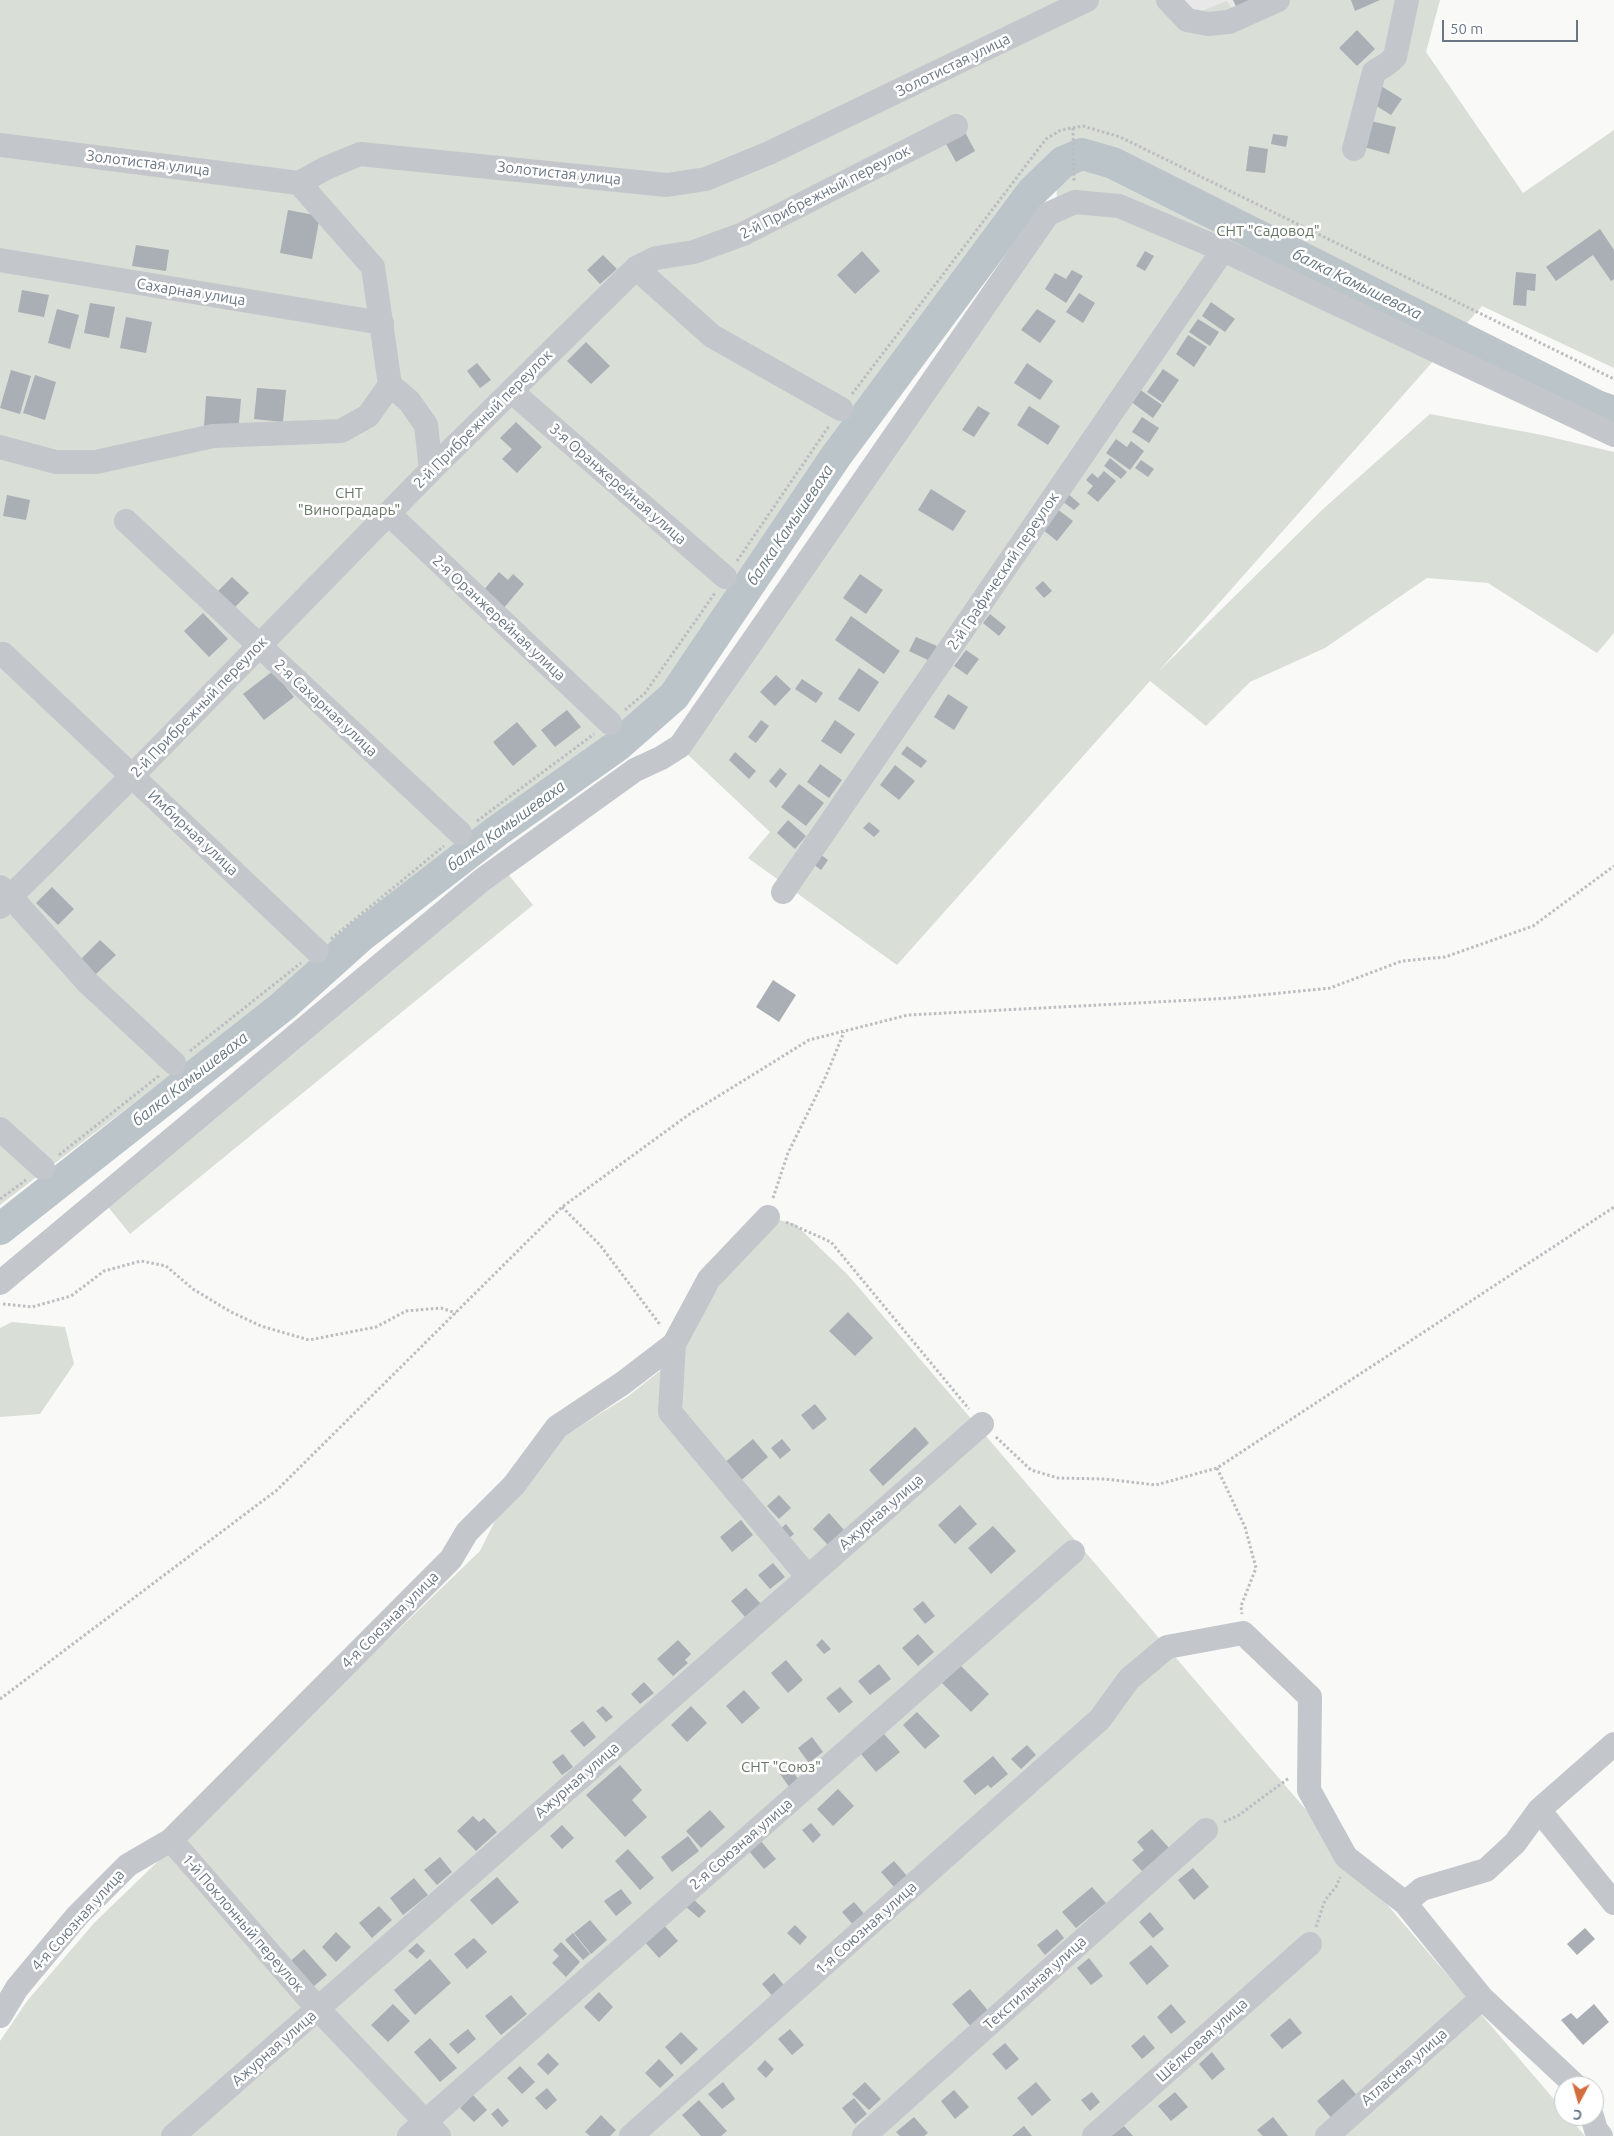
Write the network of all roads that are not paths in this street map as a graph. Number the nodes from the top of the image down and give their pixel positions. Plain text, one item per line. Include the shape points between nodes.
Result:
1 (1087, 0) edge
2 (1168, 0) edge
3 (1278, 0) edge
4 (1407, 0) edge
5 (956, 126) dead end
6 (0, 145) edge
7 (1354, 149) dead end
8 (298, 183) junction
9 (1223, 250) junction
10 (0, 260) edge
11 (636, 268) junction
12 (382, 323) junction
13 (390, 385) junction
14 (511, 391) junction
15 (841, 410) dead end
16 (1614, 435) edge
17 (0, 447) edge
18 (431, 470) junction
19 (389, 514) junction
20 (126, 521) dead end
21 (725, 577) dead end
22 (259, 645) junction
23 (3, 654) dead end
24 (610, 723) dead end
25 (132, 776) junction
26 (460, 833) dead end
27 (783, 892) dead end
28 (4, 897) edge
29 (317, 951) dead end
30 (174, 1063) dead end
31 (0, 1129) edge
32 (42, 1168) dead end
33 (768, 1216) road end
34 (0, 1283) edge
35 (674, 1344) junction
36 (982, 1424) road end
37 (1073, 1552) dead end
38 (808, 1577) junction
39 (1614, 1744) edge
40 (1539, 1810) junction
41 (1206, 1830) road end
42 (171, 1840) junction
43 (1405, 1903) junction
44 (1614, 1903) edge
45 (1310, 1944) road end
46 (1482, 1998) junction
47 (318, 2009) junction
48 (0, 2016) edge
49 (1565, 2076) edge
50 (425, 2131) edge
51 (173, 2136) edge
52 (631, 2136) edge
53 (864, 2136) edge
54 (1094, 2136) edge
55 (1326, 2136) edge

1 - 8 street, Золотистая улица via 770,153 706,179 667,185 360,154
2 - 3 street via 1187,20 1208,24 1229,22
4 - 7 street via 1395,57 1374,72
5 - 11 street, 2-й Прибрежный переулок via 743,234 694,252 656,258
6 - 8 street, Золотистая улица
8 - 12 street via 373,267
9 - 16 street
9 - 27 street, 2-й Графический переулок
9 - 34 street via 1120,206 1075,202 1048,214 680,746 635,770 482,880
10 - 12 street, Сахарная улица
11 - 14 street, 2-й Прибрежный переулок
11 - 15 street via 712,336
12 - 13 street
13 - 17 street via 368,416 340,431 213,436 96,462 56,462
13 - 18 street via 409,401 426,425
14 - 18 street, 2-й Прибрежный переулок
14 - 21 street, 3-я Оранжерейная улица
18 - 19 street, 2-й Прибрежный переулок
19 - 22 street, 2-й Прибрежный переулок
19 - 24 street, 2-я Оранжерейная улица
20 - 22 street, 2-я Сахарная улица
22 - 25 street, 2-й Прибрежный переулок
22 - 26 street, 2-я Сахарная улица
23 - 25 street, Имбирная улица
25 - 28 street, 2-й Прибрежный переулок
25 - 29 street, Имбирная улица
28 - 30 street via 88,983
31 - 32 street
33 - 35 street, 4-я Союзная улица via 709,1279
35 - 38 street via 670,1412
35 - 42 street, 4-я Союзная улица via 557,1427 514,1485 467,1532 451,1559
36 - 38 street, Ажурная улица
37 - 50 street, 2-я Союзная улица
38 - 47 street, Ажурная улица
39 - 40 street
40 - 43 street via 1515,1843 1486,1870 1422,1889
40 - 44 street
41 - 53 street, Текстильная улица
42 - 47 street, 1-й Поклонный переулок
42 - 48 street, 4-я Союзная улица via 128,1864 77,1916 17,1988
43 - 46 street
43 - 52 street, 1-я Союзная улица via 1346,1857 1309,1790 1310,1697 1243,1633 1167,1647 1129,1679 1100,1719
45 - 54 street, Шёлковая улица
46 - 49 street
46 - 55 street, Атласная улица
47 - 50 street, 1-й Поклонный переулок
47 - 51 street, Ажурная улица

